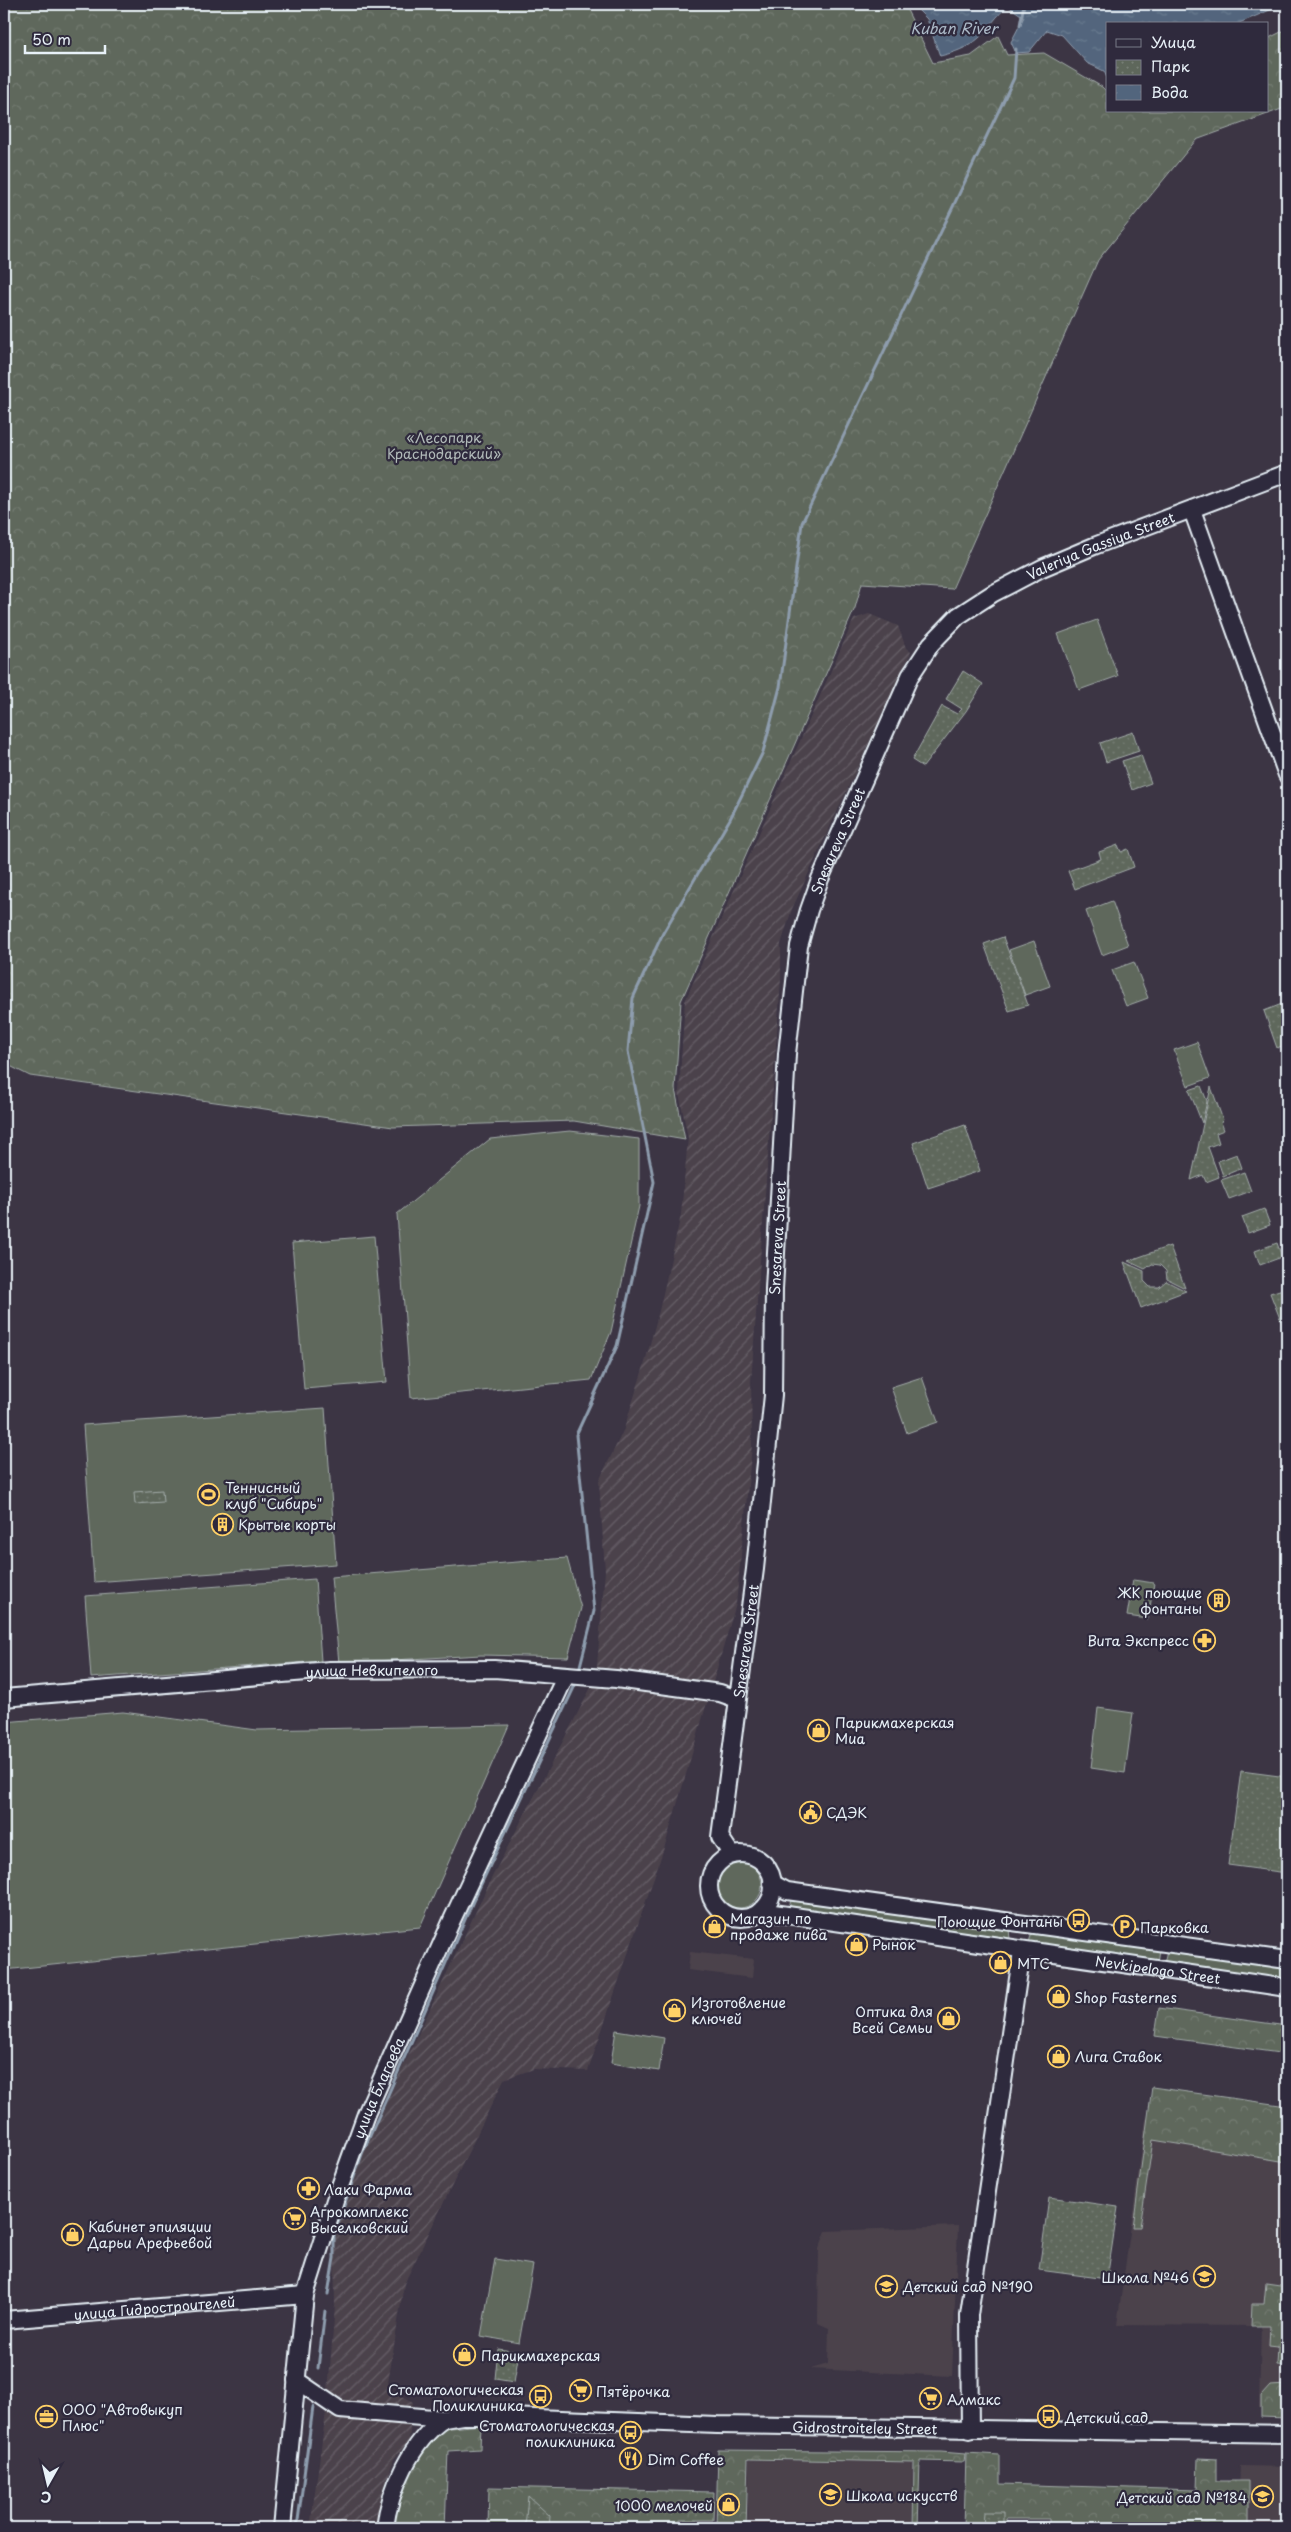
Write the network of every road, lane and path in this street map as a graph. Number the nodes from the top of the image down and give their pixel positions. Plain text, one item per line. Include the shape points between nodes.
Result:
1 (1287, 473) edge
2 (1192, 510) junction
3 (931, 644) joint
4 (1287, 775) edge
5 (576, 1676) junction
6 (4, 1698) edge
7 (737, 1699) junction
8 (732, 1855) junction
9 (772, 1883) junction
10 (760, 1911) junction
11 (1013, 1921) junction
12 (1032, 1924) junction
13 (1020, 1950) junction
14 (1287, 1960) edge
15 (1287, 1988) edge
16 (305, 2295) junction
17 (4, 2320) edge
18 (304, 2386) junction
19 (444, 2419) junction
20 (970, 2430) junction
21 (1287, 2434) edge
22 (282, 2528) edge
23 (386, 2528) edge

1 - 2 street, Valeriya Gassiya Street
2 - 3 street, Valeriya Gassiya Street via 1042,568 958,616
2 - 4 street
3 - 7 street, Snesareva Street via 910,676 838,836 809,910 796,969 787,1054 774,1280 773,1396 755,1569
5 - 6 street, улица Невкипелого via 494,1669 330,1670
5 - 7 street, улица Невкипелого via 720,1693
5 - 16 street, улица Благоева via 452,1920 366,2114
7 - 8 street, Snesareva Street via 720,1837
8 - 9 street via 755,1858 767,1868
8 - 10 street via 711,1873 708,1887 712,1900 721,1911 734,1917 748,1917
9 - 10 street via 770,1898
9 - 11 street, Nevkipelogo Street via 787,1892
10 - 13 street, Nevkipelogo Street
11 - 12 street, Nevkipelogo Street
11 - 13 street
12 - 13 street via 1025,1933
12 - 14 street, Nevkipelogo Street
13 - 15 street, Nevkipelogo Street
13 - 20 street via 969,2315
16 - 17 street, улица Гидростроителей
16 - 18 street, улица Благоева
18 - 19 street via 340,2410
18 - 22 street, улица Благоева
19 - 20 street, Gidrostroiteley Street via 484,2416 708,2425
19 - 23 street via 428,2433 408,2461 393,2494
20 - 21 street, Gidrostroiteley Street

